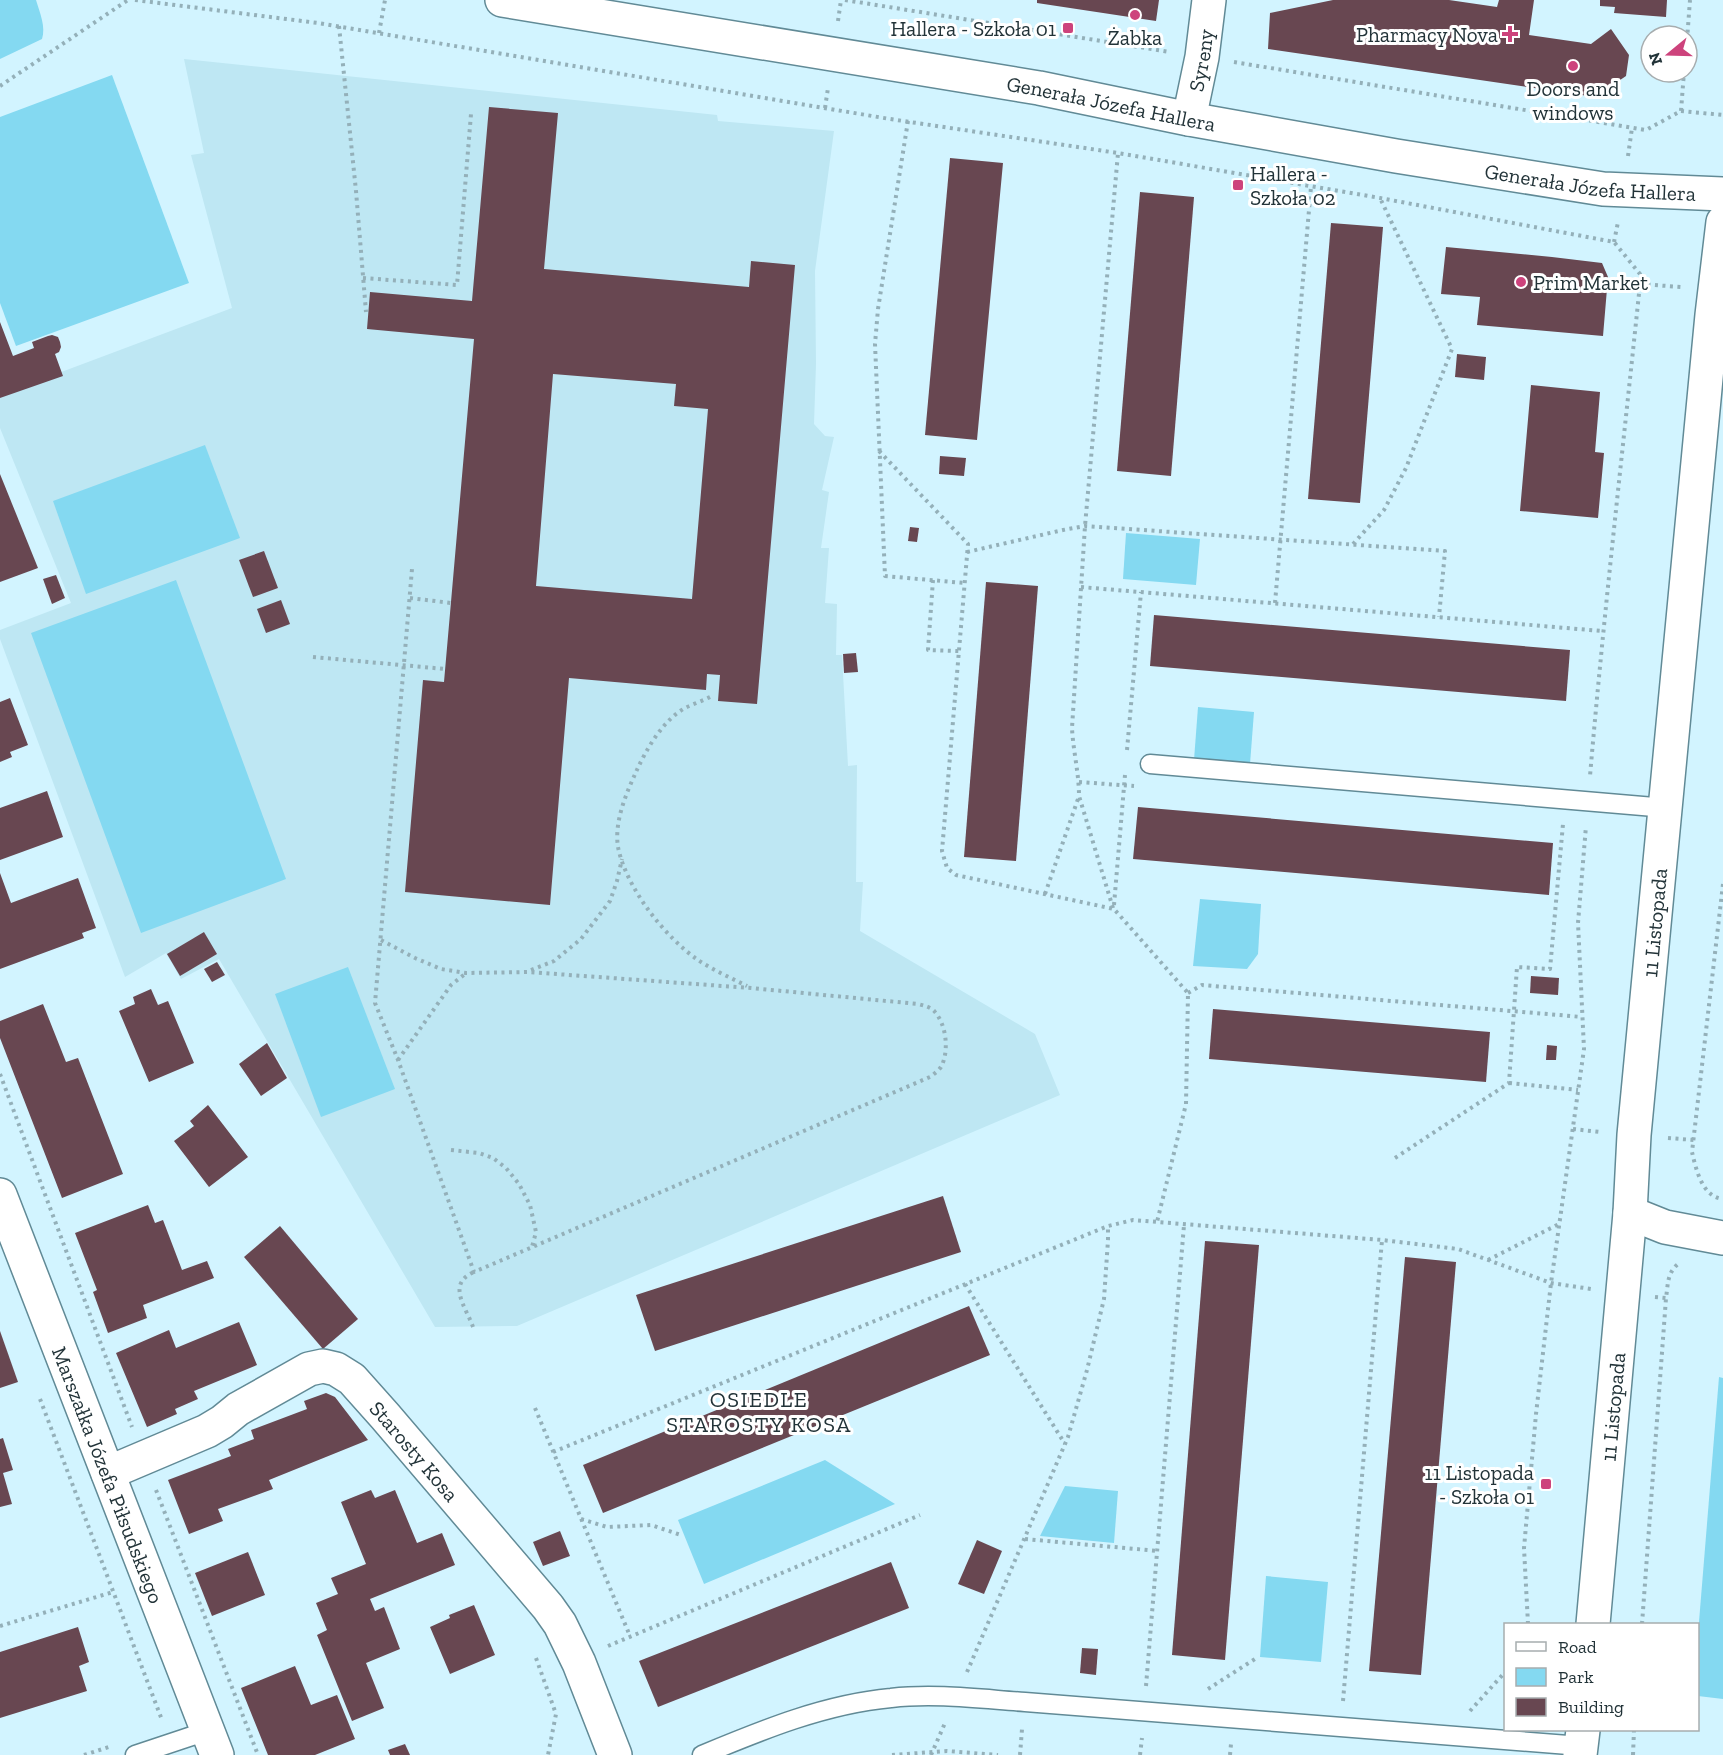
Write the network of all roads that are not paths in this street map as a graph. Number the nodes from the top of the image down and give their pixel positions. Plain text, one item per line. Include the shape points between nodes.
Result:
1 (502, 0) edge
2 (1209, 0) edge
3 (1189, 119) junction
4 (1723, 194) edge
5 (1723, 222) edge
6 (1149, 764) dead end
7 (1666, 808) junction
8 (0, 1195) edge
9 (1630, 1213) junction
10 (1723, 1238) edge
11 (108, 1473) junction
12 (1593, 1623) edge
13 (212, 1743) edge
14 (1582, 1743) edge
15 (135, 1755) edge
16 (615, 1755) edge
17 (702, 1755) edge

1 - 3 street, Generała Józefa Hallera via 1039,88
2 - 3 street, Syreny
3 - 4 street, Generała Józefa Hallera via 1603,189
5 - 7 street, 11 Listopada
6 - 7 lane
7 - 9 street, 11 Listopada
8 - 11 street, Marszałka Józefa Piłsudskiego
9 - 10 street via 1665,1227
9 - 12 street, 11 Listopada
11 - 13 street, Marszałka Józefa Piłsudskiego
11 - 16 street, Starosty Kosa via 207,1431 309,1369 336,1369 352,1378 560,1624
13 - 15 lane via 171,1743
14 - 17 lane via 956,1697 890,1698 838,1708 763,1730

